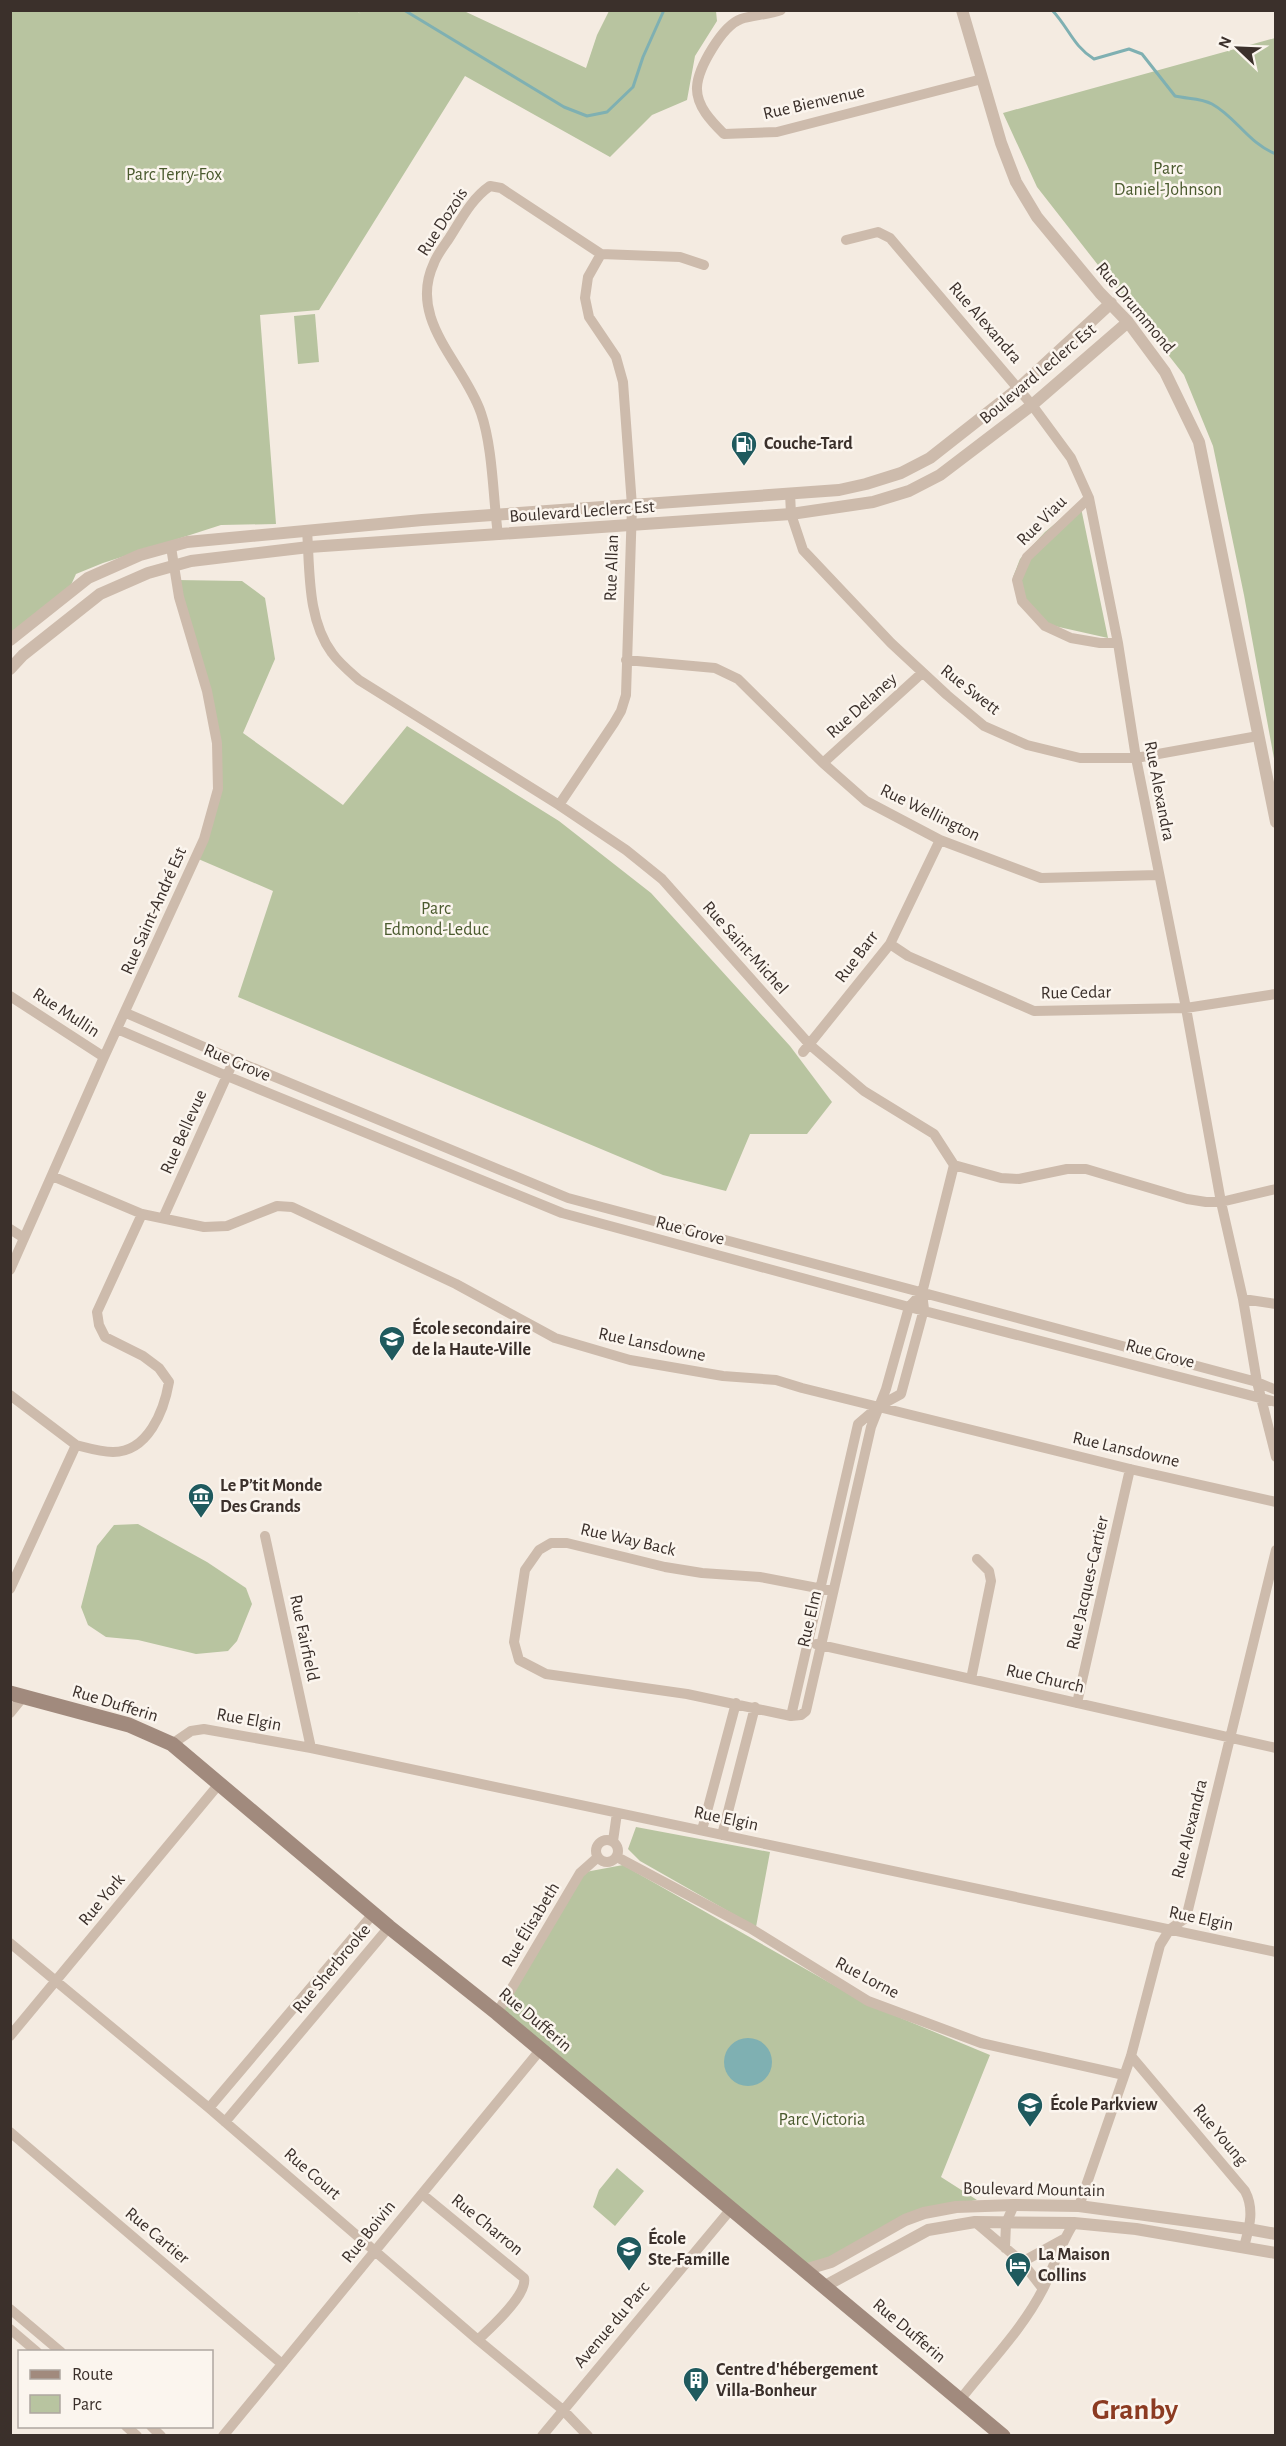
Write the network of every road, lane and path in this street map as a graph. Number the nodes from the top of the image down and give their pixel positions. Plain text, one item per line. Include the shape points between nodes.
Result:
1 (782, 10) edge
2 (962, 10) edge
3 (982, 79) junction
4 (846, 240) dead end
5 (601, 254) junction
6 (704, 265) dead end
7 (1111, 303) junction
8 (1128, 322) junction
9 (1019, 388) junction
10 (1032, 405) junction
11 (790, 493) junction
12 (1089, 498) junction
13 (632, 506) junction
14 (496, 514) junction
15 (791, 514) junction
16 (630, 527) junction
17 (307, 530) junction
18 (498, 535) junction
19 (171, 547) junction
20 (309, 547) junction
21 (174, 566) junction
22 (10, 640) edge
23 (1118, 643) junction
24 (626, 660) junction
25 (10, 669) edge
26 (922, 673) junction
27 (1258, 736) junction
28 (1136, 758) junction
29 (823, 763) junction
30 (559, 805) junction
31 (1275, 822) edge
32 (940, 840) junction
33 (1158, 875) junction
34 (890, 944) junction
35 (1275, 994) edge
36 (10, 996) edge
37 (1186, 1008) junction
38 (126, 1012) junction
39 (117, 1029) junction
40 (806, 1049) junction
41 (104, 1057) junction
42 (234, 1060) junction
43 (227, 1076) junction
44 (954, 1165) junction
45 (52, 1176) junction
46 (1275, 1189) edge
47 (1221, 1202) junction
48 (142, 1214) junction
49 (163, 1218) junction
50 (10, 1229) edge
51 (24, 1238) junction
52 (10, 1270) edge
53 (922, 1293) junction
54 (1244, 1299) junction
55 (1275, 1304) edge
56 (909, 1307) junction
57 (924, 1310) junction
58 (1257, 1382) junction
59 (1275, 1390) edge
60 (10, 1395) edge
61 (1261, 1398) junction
62 (1275, 1402) edge
63 (879, 1406) junction
64 (76, 1445) junction
65 (1275, 1457) edge
66 (1130, 1469) junction
67 (1275, 1502) edge
68 (836, 1516) junction
69 (849, 1519) junction
70 (265, 1536) dead end
71 (1275, 1550) edge
72 (977, 1558) dead end
73 (820, 1587) junction
74 (10, 1589) edge
75 (833, 1591) junction
76 (807, 1642) junction
77 (821, 1645) junction
78 (971, 1679) junction
79 (17, 1695) edge
80 (736, 1703) junction
81 (1077, 1703) junction
82 (755, 1707) junction
83 (10, 1713) edge
84 (791, 1716) junction
85 (1230, 1737) junction
86 (172, 1744) junction
87 (310, 1748) junction
88 (1275, 1748) edge
89 (722, 1757) junction
90 (741, 1761) junction
91 (219, 1784) junction
92 (617, 1813) junction
93 (702, 1830) junction
94 (722, 1835) junction
95 (613, 1841) junction
96 (598, 1857) junction
97 (617, 1857) junction
98 (373, 1914) junction
99 (389, 1927) junction
100 (1170, 1929) junction
101 (10, 1943) edge
102 (1275, 1952) edge
103 (55, 1982) junction
104 (497, 2013) junction
105 (286, 2018) junction
106 (301, 2032) junction
107 (10, 2036) edge
108 (541, 2049) junction
109 (1131, 2056) junction
110 (1124, 2075) junction
111 (209, 2108) junction
112 (225, 2122) junction
113 (10, 2133) edge
114 (422, 2194) junction
115 (1014, 2205) junction
116 (1079, 2206) junction
117 (731, 2209) junction
118 (975, 2222) junction
119 (1006, 2223) junction
120 (1074, 2223) junction
121 (1248, 2229) junction
122 (1275, 2234) edge
123 (1064, 2239) junction
124 (1244, 2247) junction
125 (1005, 2248) junction
126 (375, 2250) junction
127 (1275, 2253) edge
128 (1022, 2262) junction
129 (804, 2270) junction
130 (825, 2286) junction
131 (1043, 2289) junction
132 (10, 2309) edge
133 (10, 2329) edge
134 (478, 2340) junction
135 (35, 2350) edge
136 (59, 2350) edge
137 (282, 2364) junction
138 (960, 2400) junction
139 (563, 2410) junction
140 (227, 2432) edge
141 (240, 2436) edge
142 (542, 2436) edge
143 (588, 2436) edge
144 (1003, 2436) edge

1 - 3 street, Rue Bienvenue via 740,20 722,33 702,69 696,88 705,114 724,134 777,132
2 - 3 street, Rue Drummond
3 - 7 street, Rue Drummond via 1016,182 1044,226
4 - 9 street, Rue Alexandra via 878,232 890,238
5 - 6 street via 680,256
5 - 13 street, Rue Allan via 588,277 585,298 589,316 616,357 623,382
5 - 14 street, Rue Dozois via 501,188 490,186 477,195 434,262 426,298 431,325 481,412
7 - 8 street, Rue Drummond
7 - 9 street, Boulevard Leclerc Est
8 - 10 street, Boulevard Leclerc Est
8 - 27 street, Rue Drummond via 1165,372 1199,441
9 - 10 street, Rue Alexandra
9 - 11 street, Boulevard Leclerc Est via 930,458 901,473 839,490
10 - 12 street, Rue Alexandra via 1071,458
10 - 15 street, Boulevard Leclerc Est via 940,475 909,491 852,506
11 - 13 street, Boulevard Leclerc Est
11 - 15 street, Rue Swett
12 - 23 street, Rue Alexandra
12 - 23 street, Rue Viau via 1027,557 1017,580 1022,601 1045,626 1071,638
13 - 14 street, Boulevard Leclerc Est
13 - 16 street, Rue Allan
14 - 17 street, Boulevard Leclerc Est
14 - 18 street, Rue Dozois
15 - 16 street, Boulevard Leclerc Est
15 - 26 street, Rue Swett via 804,550
16 - 18 street, Boulevard Leclerc Est
16 - 24 street, Rue Allan
17 - 19 street, Boulevard Leclerc Est via 186,542
17 - 20 street, Rue Saint-Michel
18 - 20 street, Boulevard Leclerc Est
19 - 21 street, Rue Saint-André Est
19 - 22 street, Boulevard Leclerc Est via 140,555 88,578
20 - 21 street, Boulevard Leclerc Est
20 - 30 street, Rue Saint-Michel via 315,618 332,654 359,680
21 - 25 street, Boulevard Leclerc Est via 100,594
21 - 38 street, Rue Saint-André Est via 209,701 217,743 218,789 204,839
23 - 28 street, Rue Alexandra
24 - 29 street, Rue Wellington via 715,668 738,679
24 - 30 street, Rue Allan via 626,695 621,711
26 - 28 street, Rue Swett via 984,726 1027,745 1080,758
26 - 29 street, Rue Delaney
27 - 28 street, Rue Swett
27 - 31 street, Rue Drummond
28 - 33 street, Rue Alexandra
29 - 32 street, Rue Wellington via 866,801
30 - 40 street, Rue Saint-Michel via 662,879
32 - 33 street, Rue Wellington via 1041,878
32 - 34 street, Rue Barr
33 - 37 street, Rue Alexandra
34 - 37 street, Rue Cedar via 908,956 1034,1011
34 - 40 street, Rue Barr
35 - 37 street, Rue Cedar
36 - 41 street, Rue Mullin
37 - 47 street, Rue Alexandra
38 - 39 street, Rue Saint-André Est
38 - 42 street, Rue Grove
39 - 41 street, Rue Saint-André Est
39 - 43 street, Rue Grove
40 - 44 street, Rue Saint-Michel via 934,1134
41 - 45 street, Rue Saint-André Est
42 - 43 street, Rue Bellevue
42 - 53 street, Rue Grove via 568,1198
43 - 49 street, Rue Bellevue
43 - 56 street, Rue Grove via 562,1213
44 - 47 street via 1000,1178 1019,1179 1086,1169 1187,1199
44 - 53 street, Rue Elm
45 - 48 street, Rue Lansdowne
45 - 51 street, Rue Saint-André Est
46 - 47 street
47 - 54 street, Rue Alexandra
48 - 49 street, Rue Lansdowne
48 - 64 street via 97,1312 105,1337 159,1368 169,1382 166,1398 153,1427 137,1445 115,1452
49 - 63 street, Rue Lansdowne via 204,1227 227,1226 277,1206 292,1207 456,1284 555,1338 630,1360 723,1376 776,1380
50 - 51 street
51 - 52 street, Rue Saint-André Est
53 - 56 street, Rue Elm
53 - 57 street, Rue Elm
53 - 58 street, Rue Grove
54 - 55 street
54 - 58 street, Rue Alexandra
56 - 57 street, Rue Grove
56 - 63 street, Rue Elm
57 - 61 street, Rue Grove
57 - 63 street, Rue Elm via 901,1394
58 - 59 street, Rue Grove
58 - 61 street, Rue Alexandra
60 - 64 street
61 - 62 street, Rue Grove
61 - 65 street, Rue Alexandra
63 - 66 street, Rue Lansdowne
63 - 68 street, Rue Elm via 858,1424
63 - 69 street, Rue Elm
64 - 74 street
66 - 67 street, Rue Lansdowne
66 - 81 street, Rue Jacques-Cartier
68 - 69 street
68 - 73 street, Rue Elm
69 - 75 street, Rue Elm
70 - 87 street, Rue Fairfield
71 - 85 street, Rue Alexandra
72 - 78 street via 989,1571 991,1581
73 - 75 street, Rue Way Back
73 - 76 street, Rue Elm
73 - 80 street, Rue Way Back via 665,1567 567,1543 539,1550 525,1570 513,1642 519,1660 546,1674
75 - 77 street, Rue Elm
76 - 77 street, Rue Church
76 - 84 street, Rue Elm
77 - 78 street, Rue Church
77 - 84 street, Rue Elm via 806,1711
78 - 81 street, Rue Church
79 - 83 street
79 - 86 main road, Rue Dufferin via 129,1725
80 - 82 street
80 - 89 street
81 - 85 street, Rue Church
82 - 84 street
82 - 90 street
85 - 88 street, Rue Church
85 - 100 street, Rue Alexandra via 1186,1918
86 - 87 street, Rue Elgin via 191,1731 204,1729
86 - 91 main road, Rue Dufferin
87 - 92 street, Rue Elgin
89 - 90 street
89 - 93 street
90 - 94 street
91 - 98 main road, Rue Dufferin
91 - 103 street, Rue York
92 - 93 street, Rue Elgin
92 - 95 street
93 - 94 street, Rue Elgin
94 - 100 street, Rue Elgin
95 - 96 street via 605,1840 598,1845
95 - 97 street via 619,1848
96 - 97 street via 610,1862
96 - 104 street, Rue Élisabeth via 580,1873
97 - 110 street, Rue Lorne via 750,1928 868,2001 981,2043
98 - 99 main road, Rue Dufferin
98 - 105 street, Rue Sherbrooke
99 - 104 main road, Rue Dufferin
99 - 106 street, Rue Sherbrooke
100 - 102 street, Rue Elgin
100 - 109 street, Rue Alexandra via 1160,1945
101 - 103 street, Rue Court
103 - 107 street, Rue York
103 - 111 street, Rue Court
104 - 108 main road, Rue Dufferin
105 - 106 street, Rue Sherbrooke
105 - 111 street, Rue Sherbrooke
106 - 112 street, Rue Sherbrooke
108 - 114 street, Rue Boivin
108 - 117 main road, Rue Dufferin
109 - 110 street, Rue Alexandra
109 - 121 street, Rue Young via 1245,2191 1250,2199
110 - 116 street, Rue Alexandra
111 - 112 street, Rue Court
112 - 126 street, Rue Court
113 - 137 street, Rue Cartier
114 - 126 street, Rue Boivin
114 - 134 street, Rue Charron via 524,2278 520,2295
115 - 116 street, Boulevard Mountain
115 - 119 street
115 - 129 street, Boulevard Mountain via 956,2206 924,2213 831,2262
116 - 121 street, Boulevard Mountain
117 - 129 main road, Rue Dufferin
117 - 139 street, Avenue du Parc
118 - 119 street, Boulevard Mountain
118 - 125 street
118 - 130 street, Boulevard Mountain via 928,2230
119 - 120 street, Boulevard Mountain
119 - 125 street
120 - 123 street
120 - 124 street, Boulevard Mountain
121 - 122 street, Boulevard Mountain
121 - 124 street, Rue Young
123 - 128 street
123 - 131 street
124 - 127 street, Boulevard Mountain
125 - 128 street
126 - 134 street, Rue Court
126 - 137 street, Rue Boivin
128 - 131 street
129 - 130 main road, Rue Dufferin
130 - 138 main road, Rue Dufferin
131 - 138 street
132 - 136 street
133 - 135 street
134 - 139 street, Rue Court
137 - 140 street, Rue Boivin
138 - 144 main road, Rue Dufferin
139 - 142 street, Avenue du Parc
139 - 143 street, Rue Court
140 - 141 street

